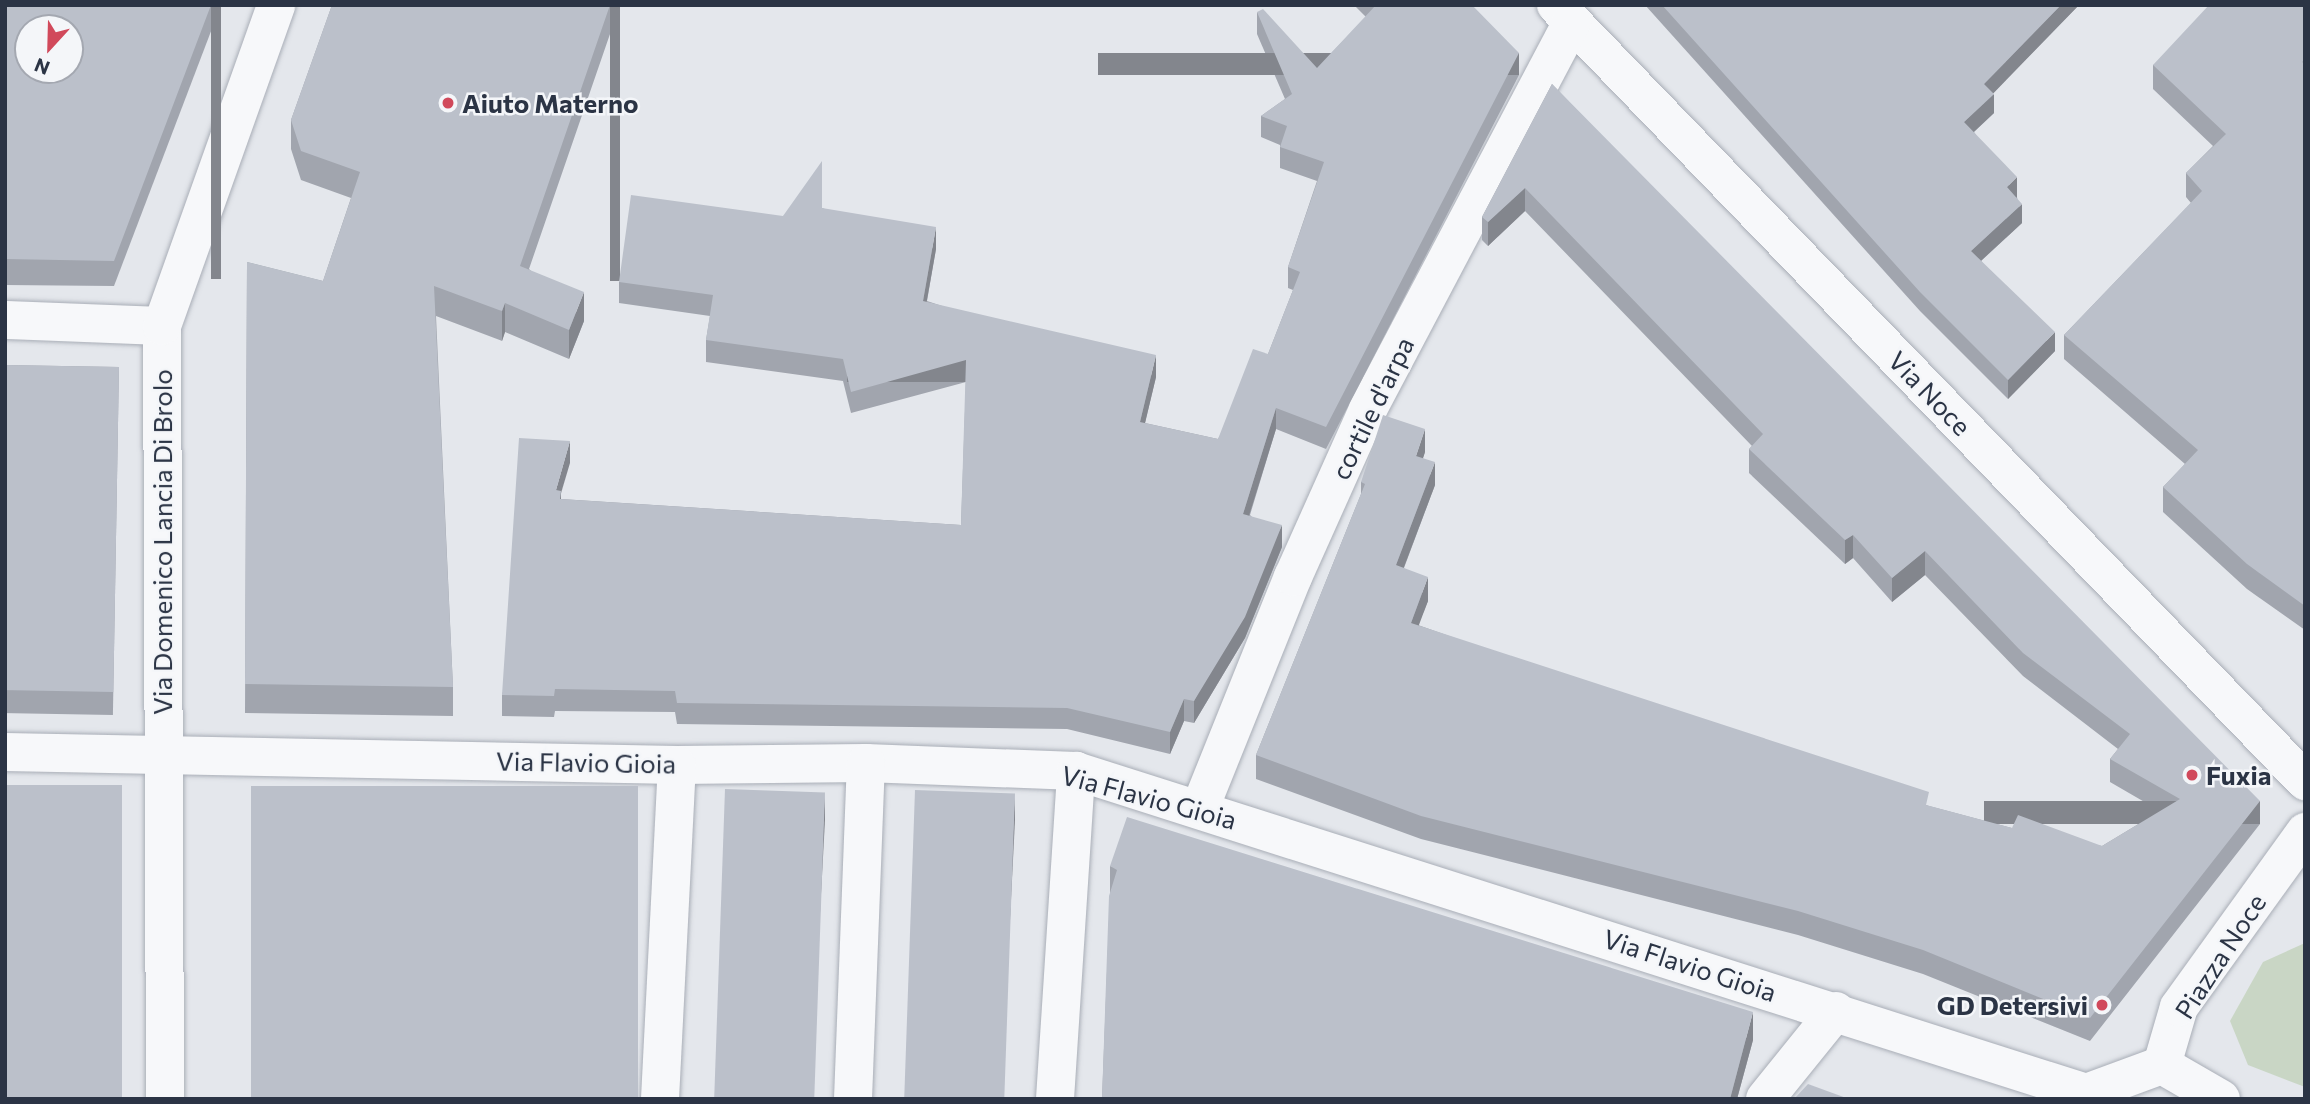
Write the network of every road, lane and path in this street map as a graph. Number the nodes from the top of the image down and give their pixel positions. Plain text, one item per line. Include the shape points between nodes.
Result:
1 (276, 5) edge
2 (1564, 14) edge
3 (5, 320) edge
4 (162, 326) junction
5 (5, 752) edge
6 (162, 756) junction
7 (866, 763) junction
8 (677, 765) junction
9 (1076, 771) junction
10 (2305, 781) edge
11 (1200, 808) junction
12 (2305, 832) edge
13 (1836, 1011) junction
14 (2162, 1065) junction
15 (2013, 1084) edge
16 (165, 1099) edge
17 (660, 1099) edge
18 (853, 1099) edge
19 (1055, 1099) edge
20 (1765, 1099) edge
21 (2221, 1099) edge

1 - 4 street, Via Domenico Lancia Di Brolo
2 - 10 street, Via Noce
2 - 11 street, cortile d'arpa via 1368,409 1293,577
3 - 4 street
4 - 6 street, Via Domenico Lancia Di Brolo
5 - 6 street, Via Flavio Gioia
6 - 8 street, Via Flavio Gioia
6 - 16 street, Via Domenico Lancia Di Brolo
7 - 8 street, Via Flavio Gioia
7 - 9 street, Via Flavio Gioia
7 - 18 street
8 - 17 street
9 - 11 street, Via Flavio Gioia
9 - 19 street
11 - 13 street, Via Flavio Gioia
12 - 14 street, Piazza Noce via 2179,1007
13 - 15 street, Via Flavio Gioia
13 - 20 street
14 - 15 street, Via Flavio Gioia via 2086,1093
14 - 21 street

